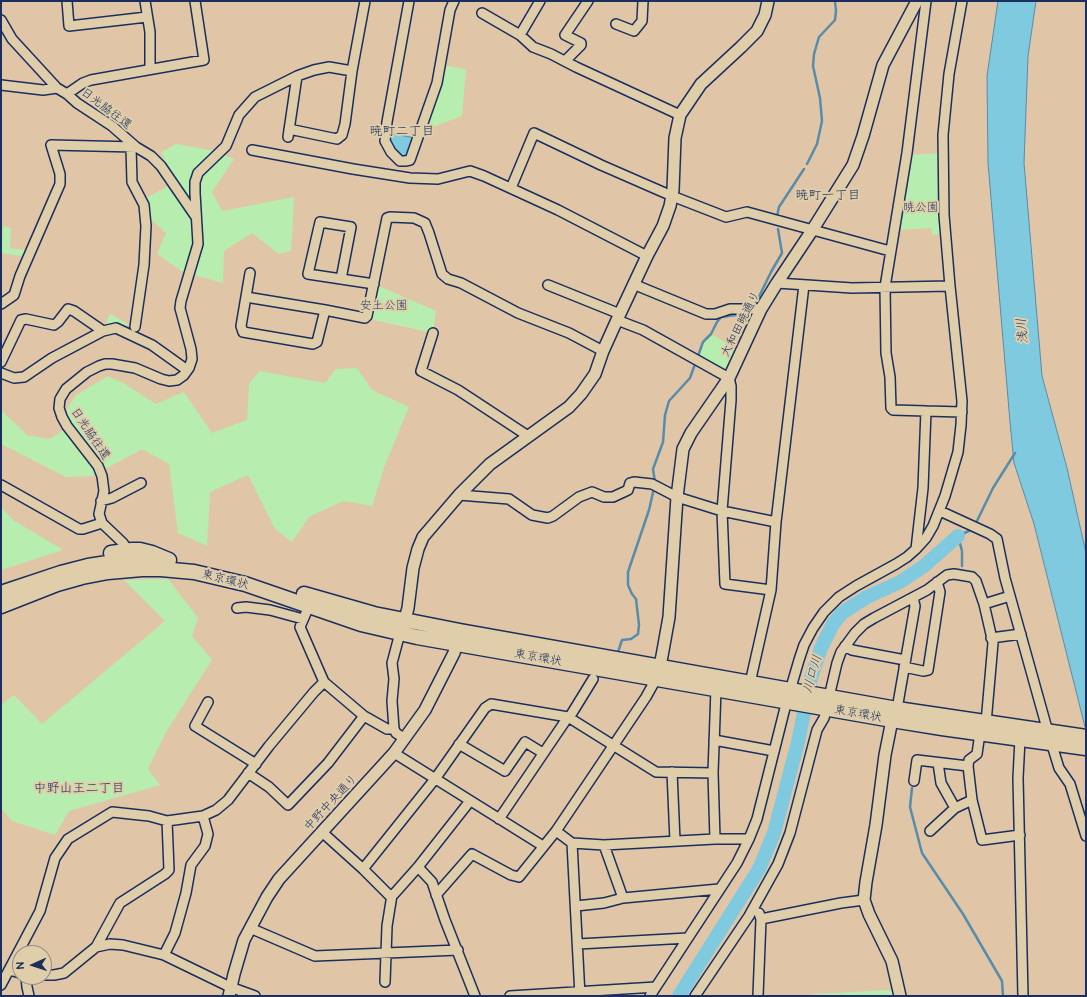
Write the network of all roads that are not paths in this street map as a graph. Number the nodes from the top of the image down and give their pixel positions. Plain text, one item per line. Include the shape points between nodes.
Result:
1 (67, 1) edge
2 (145, 1) edge
3 (195, 1) edge
4 (365, 1) edge
5 (409, 1) edge
6 (454, 1) edge
7 (540, 1) edge
8 (588, 1) edge
9 (643, 1) edge
10 (768, 1) edge
11 (917, 1) edge
12 (926, 1) edge
13 (962, 1) edge
14 (482, 13) dead end
15 (147, 17) junction
16 (1, 20) edge
17 (616, 24) dead end
18 (520, 35) junction
19 (565, 61) junction
20 (150, 69) junction
21 (352, 71) junction
22 (297, 76) junction
23 (1, 85) edge
24 (57, 88) junction
25 (67, 94) junction
26 (680, 115) junction
27 (133, 147) junction
28 (252, 150) dead end
29 (511, 188) junction
30 (672, 196) junction
31 (199, 223) junction
32 (813, 229) junction
33 (890, 250) junction
34 (647, 256) junction
35 (250, 273) dead end
36 (341, 279) junction
37 (777, 283) junction
38 (374, 284) junction
39 (634, 284) junction
40 (548, 285) dead end
41 (804, 285) junction
42 (950, 286) junction
43 (885, 287) junction
44 (246, 297) junction
45 (1, 304) edge
46 (756, 309) junction
47 (325, 310) junction
48 (618, 317) junction
49 (135, 327) dead end
50 (103, 331) junction
51 (433, 333) dead end
52 (603, 351) junction
53 (1, 362) edge
54 (187, 370) junction
55 (1, 373) edge
56 (728, 378) junction
57 (926, 412) junction
58 (962, 412) junction
59 (528, 436) junction
60 (141, 483) dead end
61 (1, 485) edge
62 (459, 495) junction
63 (677, 497) junction
64 (101, 502) junction
65 (722, 511) junction
66 (941, 512) junction
67 (776, 522) junction
68 (102, 524) junction
69 (916, 549) junction
70 (126, 551) junction
71 (169, 560) junction
72 (937, 582) junction
73 (1, 583) edge
74 (771, 590) junction
75 (1, 593) edge
76 (1010, 596) junction
77 (913, 598) junction
78 (984, 604) junction
79 (1, 606) edge
80 (309, 606) junction
81 (237, 608) dead end
82 (303, 619) junction
83 (403, 627) junction
84 (1021, 634) junction
85 (458, 637) junction
86 (992, 638) junction
87 (845, 646) junction
88 (905, 664) junction
89 (658, 673) junction
90 (593, 678) dead end
91 (324, 682) junction
92 (750, 683) junction
93 (716, 689) junction
94 (790, 696) junction
95 (208, 702) dead end
96 (824, 702) junction
97 (894, 714) junction
98 (364, 716) junction
99 (569, 717) junction
100 (983, 728) junction
101 (394, 729) junction
102 (1086, 737) edge
103 (1055, 738) junction
104 (405, 739) junction
105 (1020, 739) junction
106 (714, 740) junction
107 (460, 744) junction
108 (613, 746) junction
109 (1086, 748) edge
110 (774, 752) junction
111 (543, 753) junction
112 (394, 754) junction
113 (938, 763) junction
114 (256, 764) junction
115 (968, 766) junction
116 (672, 772) junction
117 (248, 773) junction
118 (713, 773) junction
119 (435, 779) junction
120 (914, 781) dead end
121 (972, 800) junction
122 (470, 801) junction
123 (955, 808) junction
124 (203, 816) junction
125 (499, 819) junction
126 (167, 822) junction
127 (556, 831) junction
128 (930, 831) dead end
129 (322, 832) junction
130 (1020, 835) junction
131 (1086, 836) edge
132 (715, 839) junction
133 (749, 839) junction
134 (675, 841) junction
135 (572, 843) junction
136 (604, 845) junction
137 (543, 846) junction
138 (418, 867) junction
139 (363, 869) junction
140 (719, 889) junction
141 (392, 895) junction
142 (436, 895) junction
143 (623, 898) junction
144 (864, 900) junction
145 (576, 906) junction
146 (754, 908) junction
147 (761, 919) junction
148 (250, 928) junction
149 (688, 938) junction
150 (578, 944) junction
151 (96, 947) junction
152 (458, 950) junction
153 (386, 953) junction
154 (164, 955) junction
155 (10, 970) joint
156 (52, 975) edge
157 (384, 982) dead end
158 (1, 984) edge
159 (26, 985) edge
160 (656, 987) junction
161 (230, 992) edge
162 (580, 994) edge
163 (249, 995) edge
164 (29, 996) edge
165 (475, 996) edge
166 (510, 996) edge
167 (650, 996) edge
168 (695, 996) edge
169 (758, 996) edge
170 (900, 996) edge
171 (1023, 996) edge

1 - 15 street via 69,26
2 - 15 street
3 - 20 street via 204,60
4 - 21 street
5 - 6 street via 385,141 391,152 404,161 410,160 437,83 450,10
7 - 18 street
8 - 19 street via 565,35 581,45
9 - 17 street via 642,21 634,31
10 - 26 street via 765,15 756,30 701,84
11 - 32 street, 大和田暁通り via 884,65 853,164
12 - 33 street via 907,153
13 - 42 street via 949,74 943,134 943,192
14 - 18 street
15 - 20 street via 150,32
16 - 24 street, 日光脇往還 via 12,39
18 - 19 street via 533,47
19 - 26 street
20 - 25 street via 91,80
21 - 22 street via 329,67
21 - 22 street via 345,124 342,135 337,139 289,133
22 - 31 street via 255,97 239,115 229,146 198,173 195,182
23 - 24 street via 43,90
24 - 25 street, 日光脇往還
25 - 27 street, 日光脇往還 via 112,126
26 - 30 street via 675,138
27 - 31 street, 日光脇往還 via 151,156 161,166
27 - 45 street via 50,145 60,174 60,184 14,295
27 - 49 street via 132,182 144,206 146,226 144,265
28 - 29 street via 353,170 410,178 438,179 470,171
29 - 30 street via 534,133 601,166
29 - 34 street
30 - 32 street via 726,217 747,212
30 - 34 street via 663,226
31 - 54 street via 198,244 180,308 191,349 192,358
32 - 33 street
32 - 37 street, 大和田暁通り
33 - 43 street
34 - 39 street
35 - 44 street
36 - 36 street via 351,227 320,222 308,274
36 - 38 street
37 - 41 street
37 - 46 street, 大和田暁通り
38 - 47 street via 365,318
38 - 52 street via 387,218 414,218 425,223 442,274 448,279 461,283 518,313 569,333
39 - 46 street via 706,314 730,309
39 - 48 street
40 - 48 street
41 - 43 street
41 - 67 street
42 - 43 street
42 - 58 street
43 - 57 street via 886,353 891,408
44 - 47 street
44 - 47 street via 241,326 243,332 314,344 317,342
46 - 56 street, 大和田暁通り
48 - 52 street
48 - 56 street
50 - 53 street via 68,309 54,325 21,320
50 - 54 street via 116,328 123,330 152,345
50 - 55 street via 52,358 24,377 14,378
51 - 59 street via 422,371 458,390
52 - 59 street via 595,374 569,407
54 - 64 street, 日光脇往還 via 176,380 169,381 135,368 105,364 87,372 66,389 60,399 59,408 62,417 98,466 104,480
56 - 63 street, 大和田暁通り via 683,449
56 - 65 street via 732,386
57 - 58 street
57 - 69 street via 923,488
58 - 66 street via 958,452
59 - 62 street via 490,464
60 - 64 street
61 - 68 street via 79,529
62 - 63 street via 509,499 532,515 548,518 583,495 592,492 609,498 628,490 630,483 634,482 652,484
62 - 83 street via 423,537 420,544 410,581
63 - 65 street
63 - 89 street, 大和田暁通り via 669,618
64 - 68 street, 日光脇往還 via 99,514
65 - 67 street
65 - 74 street via 725,584
66 - 69 street via 926,538
66 - 76 street via 997,539
67 - 74 street
68 - 70 street via 123,543
69 - 94 street via 896,564 850,589 824,612 804,645
70 - 71 highway via 140,550
70 - 73 highway via 78,559
71 - 75 highway, 東京環状 via 135,559 93,565 56,574
71 - 83 highway, 東京環状 via 232,570 320,600 374,614
72 - 77 street
72 - 78 street via 951,574 972,577 976,581
72 - 88 street via 940,592 928,670 923,671
74 - 92 street
76 - 78 street
76 - 84 street
77 - 87 street via 869,621
77 - 88 street via 915,606
78 - 86 street
79 - 80 highway, 東京環状 via 74,579 142,569 178,570 212,575
80 - 82 street
80 - 83 highway, 東京環状 via 344,619
81 - 82 street via 270,610
82 - 91 street via 300,627
83 - 85 highway, 東京環状
83 - 101 street via 392,663
84 - 86 street
84 - 103 street
85 - 89 highway, 東京環状
85 - 104 street, 中野中央通り via 451,658 425,710
86 - 100 street
87 - 88 street
87 - 96 street
88 - 97 street
89 - 92 highway, 東京環状
89 - 93 highway, 東京環状
89 - 108 street via 646,697
90 - 99 street
91 - 98 street
91 - 114 street
92 - 94 highway, 東京環状
93 - 94 highway, 東京環状
93 - 106 street
94 - 96 highway, 東京環状
94 - 110 street
95 - 114 street via 195,726
96 - 97 highway, 東京環状
96 - 146 street via 824,718 817,730 787,843
97 - 100 highway, 東京環状
97 - 144 street via 885,756
98 - 101 street via 387,729
98 - 117 street via 328,763 288,805 269,787
99 - 107 street via 491,704 484,708
99 - 108 street
99 - 111 street
100 - 103 highway, 東京環状
100 - 105 highway, 東京環状
100 - 115 street via 977,754 969,760
101 - 104 street
102 - 103 highway, 東京環状
103 - 105 highway, 東京環状
103 - 109 highway, 東京環状
103 - 131 street via 1060,768 1070,784
104 - 112 street, 中野中央通り
105 - 130 street
106 - 110 street
106 - 118 street
107 - 111 street via 505,772 525,742
107 - 119 street
108 - 116 street via 656,772
108 - 127 street
110 - 133 street via 757,819
111 - 125 street
112 - 119 street
112 - 129 street, 中野中央通り
113 - 115 street
113 - 120 street via 917,760
113 - 123 street via 942,783
114 - 117 street
115 - 121 street
116 - 118 street
116 - 134 street
117 - 124 street via 228,800
118 - 132 street
119 - 122 street
119 - 139 street
121 - 123 street
121 - 130 street via 982,840
122 - 125 street
122 - 138 street
123 - 128 street
124 - 126 street
124 - 154 street via 208,834 205,846 191,865 175,933
125 - 137 street
126 - 151 street via 169,870 120,903
126 - 155 street via 149,816 112,812 68,840 55,858 40,911
127 - 135 street
127 - 137 street
129 - 139 street
129 - 148 street, 中野中央通り via 279,878
130 - 171 street
132 - 133 street
132 - 134 street
133 - 140 street via 737,863
134 - 136 street
135 - 136 street
135 - 145 street
136 - 143 street
137 - 142 street via 520,877 511,875 472,854
138 - 141 street
138 - 142 street via 432,882
139 - 141 street via 389,895
140 - 143 street
140 - 149 street
141 - 153 street
142 - 152 street
143 - 145 street
144 - 147 street
144 - 170 street via 892,961
145 - 150 street
146 - 147 street
146 - 168 street
147 - 169 street
148 - 153 street via 315,956
148 - 161 street, 中野中央通り via 244,940
149 - 150 street
149 - 160 street
150 - 162 street
151 - 154 street via 123,945
151 - 156 street via 64,973
152 - 153 street
152 - 165 street
153 - 157 street
154 - 161 street
155 - 158 street
159 - 164 street
160 - 162 street
160 - 167 street
161 - 163 street
162 - 166 street

